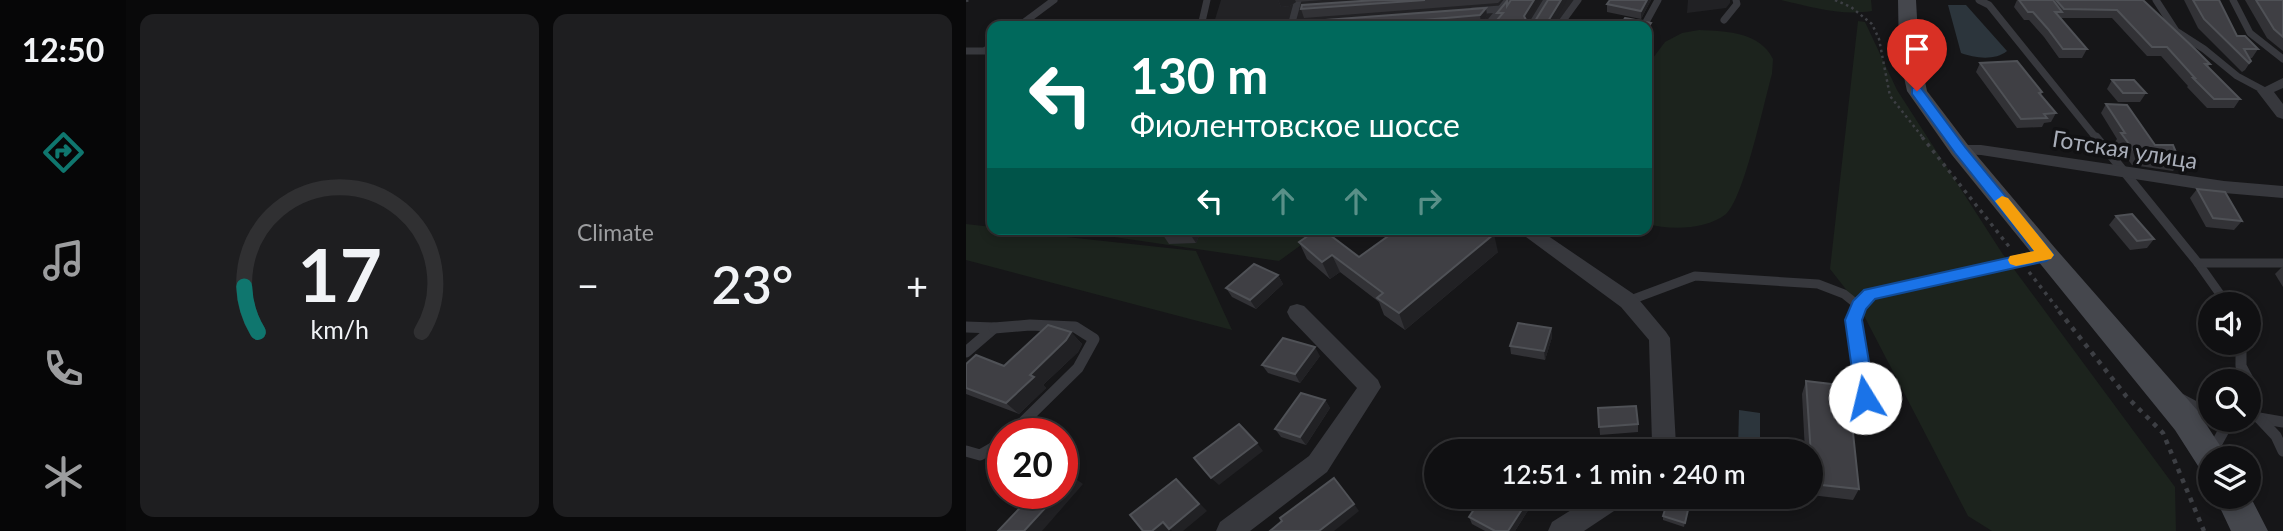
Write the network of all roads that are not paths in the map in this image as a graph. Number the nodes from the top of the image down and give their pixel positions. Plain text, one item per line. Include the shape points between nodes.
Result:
1 (1054, 0) edge
2 (1207, 0) edge
3 (1508, 0) edge
4 (1548, 0) edge
5 (1578, 0) edge
6 (1658, 0) edge
7 (1736, 0) edge
8 (1906, 0) edge
9 (1979, 0) edge
10 (2156, 0) edge
11 (2233, 0) edge
12 (1297, 4) edge
13 (1309, 7) edge
14 (1501, 9) junction
15 (1459, 12) edge
16 (1724, 20) dead end
17 (1026, 21) edge
18 (1202, 21) edge
19 (1292, 21) edge
20 (1491, 21) edge
21 (1534, 21) edge
22 (1563, 21) edge
23 (1647, 21) edge
24 (987, 50) edge
25 (966, 51) edge
26 (2283, 59) edge
27 (2283, 82) edge
28 (2265, 91) junction
29 (2283, 114) edge
30 (1960, 150) junction
31 (2122, 172) junction
32 (2283, 192) edge
33 (1533, 235) edge
34 (2046, 255) junction
35 (2198, 263) junction
36 (2283, 263) edge
37 (2219, 292) edge
38 (1628, 301) junction
39 (1859, 306) junction
40 (1297, 312) dead end
41 (966, 327) edge
42 (994, 328) junction
43 (966, 352) edge
44 (2157, 386) junction
45 (1865, 398) dead end
46 (2198, 407) edge
47 (1027, 418) edge
48 (2261, 418) edge
49 (2283, 422) edge
50 (2261, 424) edge
51 (1664, 439) edge
52 (2204, 446) edge
53 (966, 451) edge
54 (987, 451) edge
55 (2283, 451) edge
56 (1595, 509) edge
57 (2238, 509) edge
58 (1229, 531) edge
59 (1561, 531) edge
60 (2250, 531) edge

1 - 17 lane
2 - 18 lane
3 - 14 lane
4 - 21 lane
5 - 22 lane
6 - 23 lane
7 - 16 lane
8 - 30 main road via 1909,54 1917,91
9 - 31 lane via 1989,5
10 - 28 lane via 2176,31 2236,76
11 - 26 lane via 2250,33
12 - 13 lane
12 - 19 lane
14 - 15 lane
14 - 20 lane
24 - 25 lane
27 - 28 street
28 - 29 street
30 - 31 street, Готская улица
30 - 34 main road
31 - 32 street, Готская улица
31 - 35 lane
33 - 38 street
34 - 39 lane via 1870,294
34 - 44 main road
35 - 36 lane
35 - 37 lane
38 - 39 lane via 1695,276 1818,284
38 - 51 street via 1659,338
39 - 45 lane via 1853,320
40 - 58 street via 1370,387 1318,464
41 - 42 lane
42 - 43 lane
42 - 47 lane via 1075,327 1094,339 1079,368
44 - 46 lane
44 - 52 main road
48 - 49 lane
50 - 55 lane via 2276,436
53 - 54 lane via 980,455
56 - 59 street
57 - 60 main road

